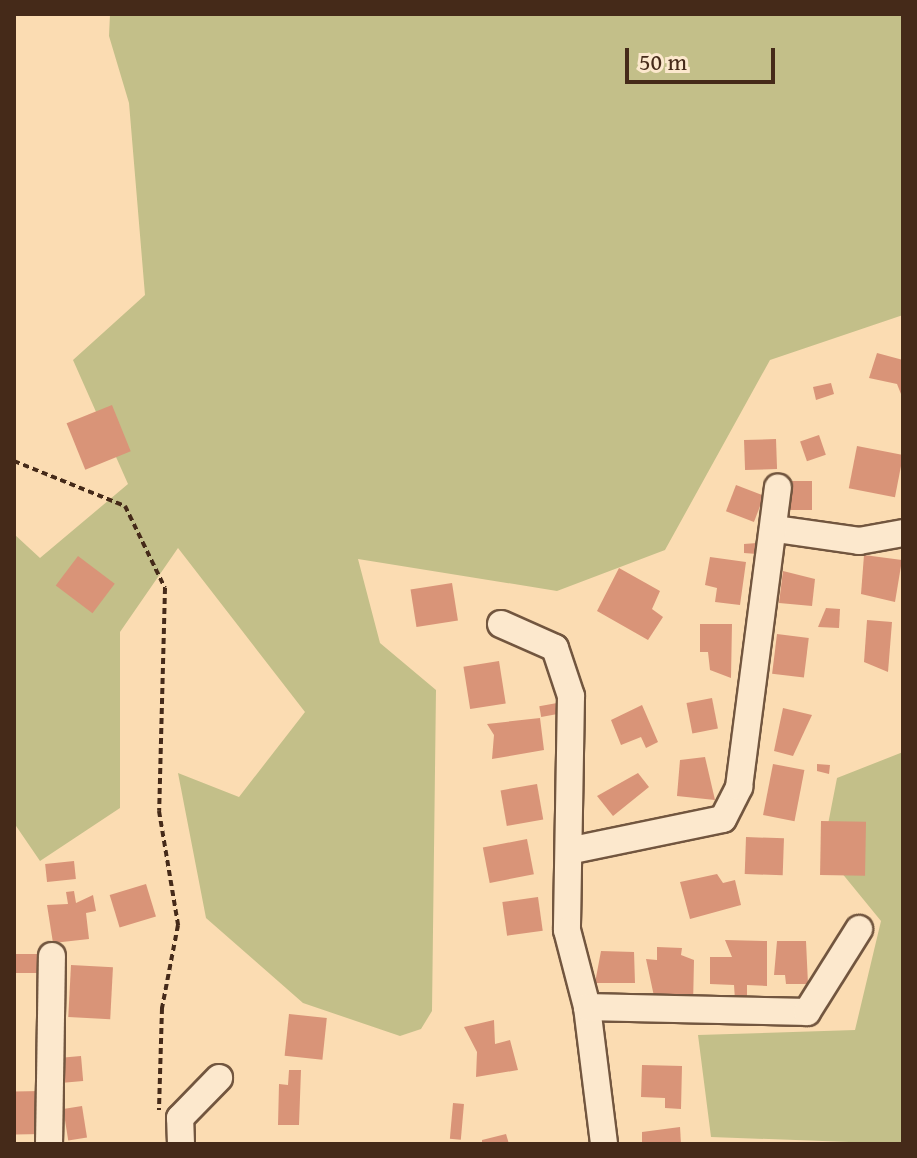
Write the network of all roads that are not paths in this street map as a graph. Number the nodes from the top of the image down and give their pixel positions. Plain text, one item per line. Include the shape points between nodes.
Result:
1 (778, 488) dead end
2 (776, 529) junction
3 (903, 533) edge
4 (501, 624) dead end
5 (573, 850) junction
6 (859, 929) dead end
7 (52, 956) dead end
8 (587, 1007) junction
9 (219, 1078) dead end
10 (49, 1144) edge
11 (181, 1144) edge
12 (604, 1144) edge

1 - 2 street
2 - 3 street via 859,541
2 - 5 street via 739,787 723,819
4 - 5 street via 555,648 571,696
5 - 8 street via 567,930
6 - 8 street via 807,1012
7 - 10 street
8 - 12 street
9 - 11 street via 180,1118

